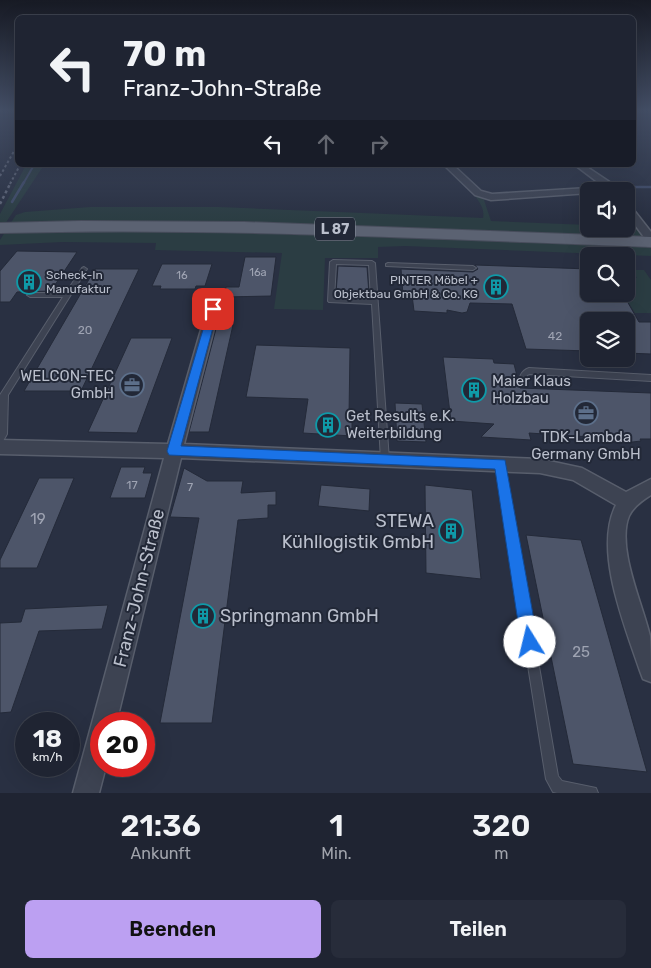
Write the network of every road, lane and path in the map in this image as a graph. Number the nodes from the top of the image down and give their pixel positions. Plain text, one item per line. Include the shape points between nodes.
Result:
1 (450, 167) edge
2 (582, 167) edge
3 (603, 182) edge
4 (580, 192) edge
5 (635, 222) edge
6 (0, 228) edge
7 (646, 241) edge
8 (388, 265) dead end
9 (472, 268) dead end
10 (84, 269) dead end
11 (30, 295) dead end
12 (67, 295) junction
13 (374, 302) junction
14 (213, 309) dead end
15 (651, 378) edge
16 (523, 384) dead end
17 (0, 439) edge
18 (0, 447) edge
19 (174, 451) junction
20 (385, 460) junction
21 (500, 464) junction
22 (651, 487) edge
23 (627, 502) junction
24 (651, 672) edge
25 (107, 712) edge
26 (90, 777) edge
27 (86, 793) edge
28 (591, 793) edge

1 - 4 street via 478,193 491,196
2 - 3 street
5 - 7 street
6 - 7 main road, L 87 via 238,226
8 - 9 lane
10 - 12 lane
11 - 12 lane
12 - 17 lane via 4,394 3,434
13 - 13 lane via 331,301 332,262 372,263
13 - 20 lane
14 - 19 street, Franz-John-Straße
15 - 16 lane via 529,371 524,374
18 - 19 street
19 - 20 street
19 - 25 street, Franz-John-Straße
20 - 21 street
21 - 23 street via 540,466 576,473
21 - 28 lane via 552,780 558,788
22 - 23 street
23 - 24 street via 619,518 616,539 621,571
26 - 27 street

